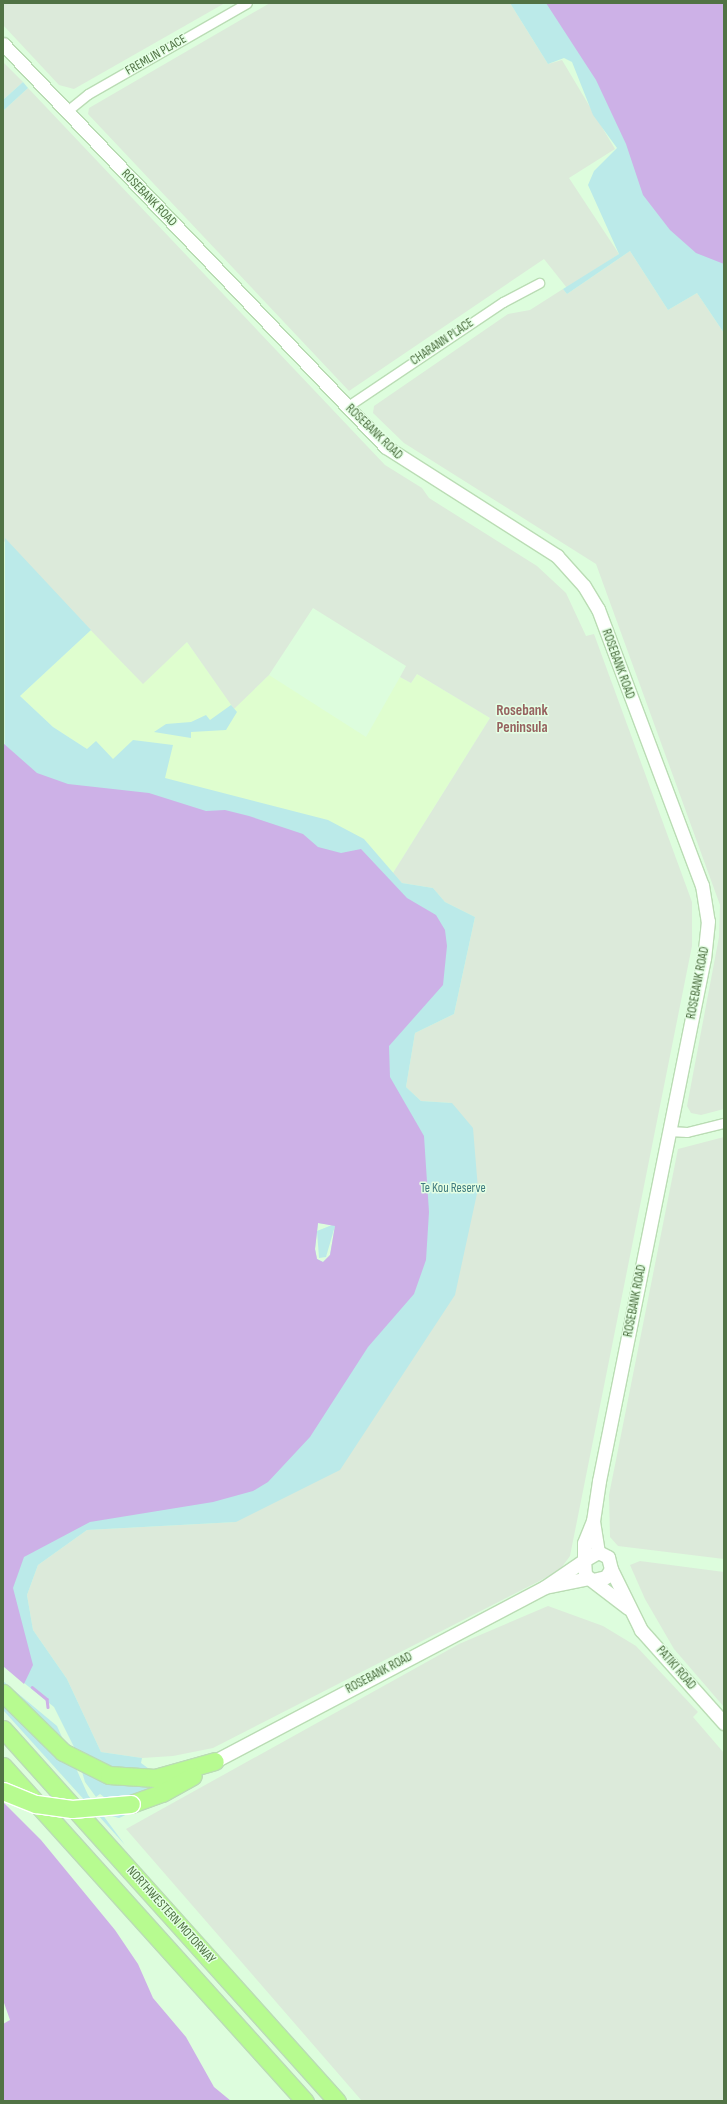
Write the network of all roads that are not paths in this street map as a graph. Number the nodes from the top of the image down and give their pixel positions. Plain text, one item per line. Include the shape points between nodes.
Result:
1 (247, 3) edge
2 (3, 44) edge
3 (67, 111) junction
4 (539, 283) dead end
5 (348, 406) junction
6 (724, 1123) edge
7 (669, 1131) junction
8 (592, 1521) junction
9 (598, 1552) junction
10 (583, 1560) junction
11 (611, 1569) junction
12 (591, 1579) junction
13 (545, 1587) junction
14 (632, 1611) junction
15 (5, 1695) edge
16 (724, 1724) edge
17 (3, 1729) edge
18 (215, 1761) junction
19 (3, 1766) edge
20 (3, 1791) edge
21 (305, 2101) edge
22 (337, 2101) edge

1 - 3 street, FREMLIN PLACE via 88,94
2 - 3 main road, ROSEBANK ROAD
3 - 5 main road, ROSEBANK ROAD
4 - 5 street, CHARANN PLACE via 503,302
5 - 7 main road, ROSEBANK ROAD via 402,460 556,556 584,586 598,609 702,885 707,910 704,958
6 - 7 street via 687,1132
7 - 8 main road, ROSEBANK ROAD
8 - 9 main road, ROSEBANK ROAD
8 - 10 main road, ROSEBANK ROAD via 584,1543
9 - 10 main road
9 - 11 main road via 608,1557
10 - 12 main road via 582,1569
10 - 13 main road, ROSEBANK ROAD
11 - 12 main road via 606,1577
11 - 14 main road, PATIKI ROAD
12 - 13 main road, ROSEBANK ROAD
12 - 14 main road, PATIKI ROAD
13 - 18 main road, ROSEBANK ROAD
14 - 16 main road, PATIKI ROAD via 641,1630
15 - 18 highway via 63,1752 109,1775 155,1778
17 - 22 highway, NORTHWESTERN MOTORWAY
18 - 20 highway, bridge via 162,1793 131,1804 72,1809 45,1806
19 - 21 highway, NORTHWESTERN MOTORWAY

